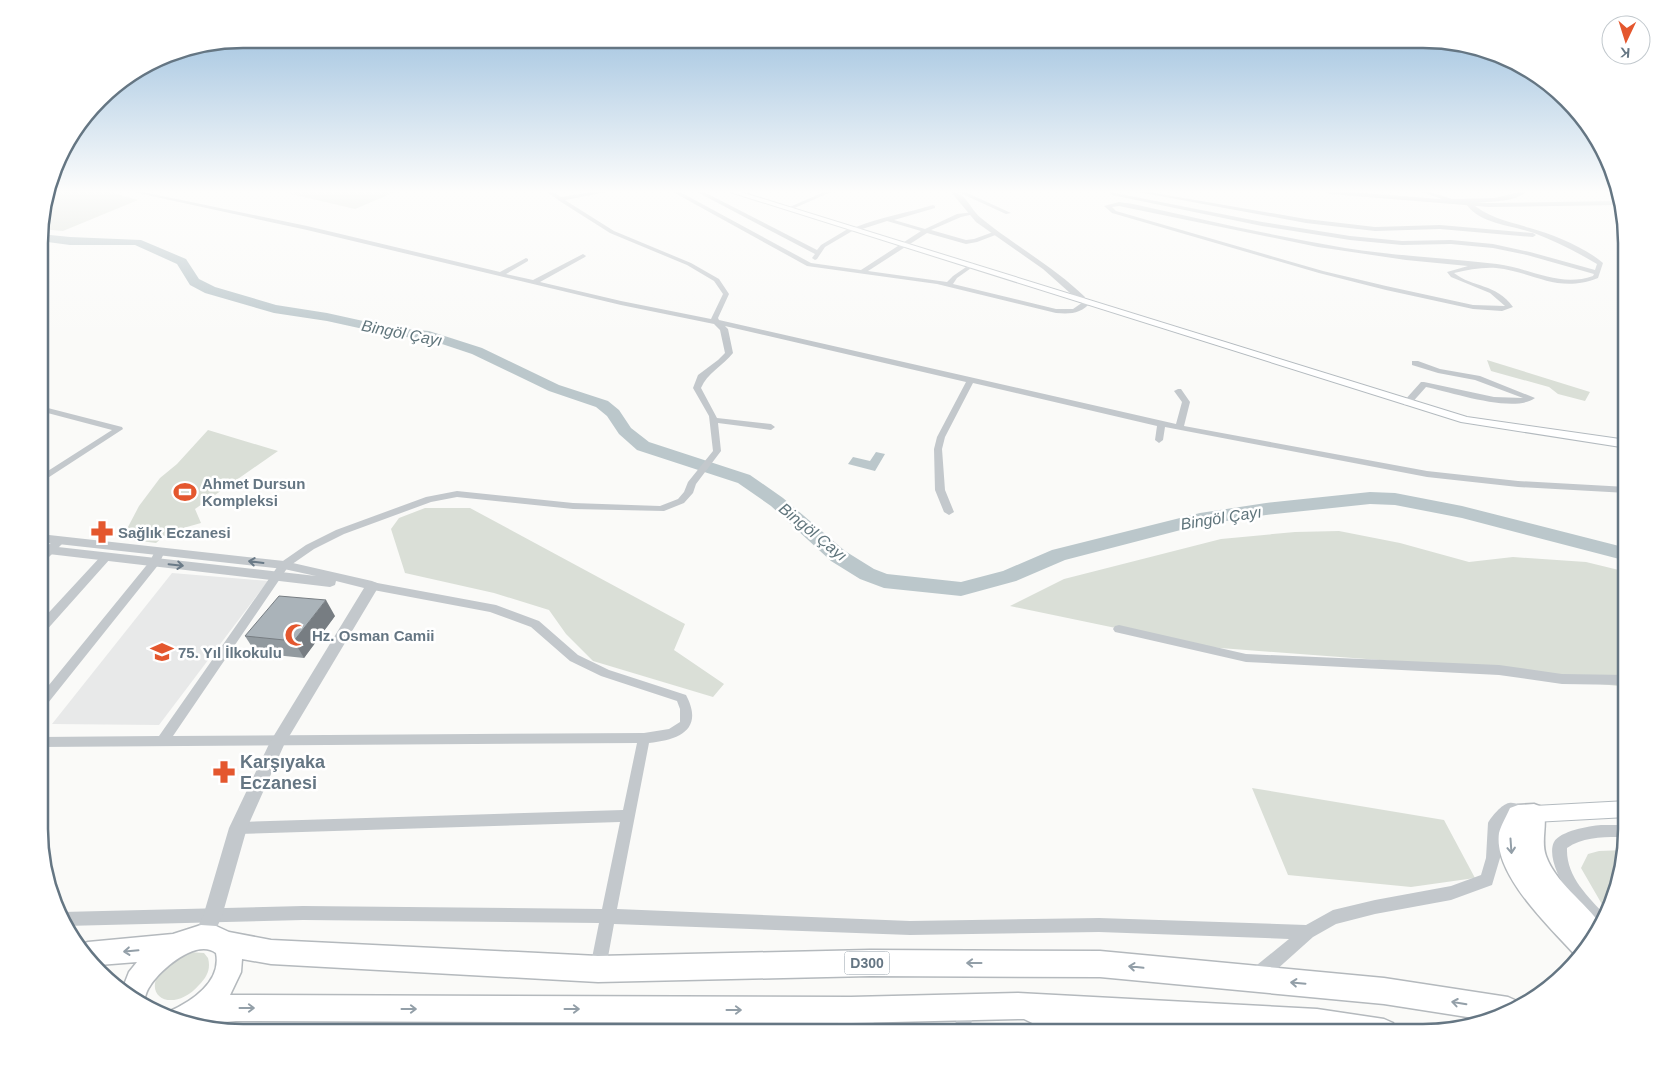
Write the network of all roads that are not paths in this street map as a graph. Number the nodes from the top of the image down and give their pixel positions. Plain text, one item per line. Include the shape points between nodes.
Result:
1 (364, 242) edge
2 (636, 242) edge
3 (770, 242) edge
4 (795, 242) edge
5 (829, 242) edge
6 (897, 242) edge
7 (908, 242) edge
8 (1010, 242) edge
9 (1217, 242) edge
10 (1303, 242) edge
11 (1391, 242) edge
12 (1560, 242) edge
13 (767, 243) joint
14 (904, 244) junction
15 (818, 253) junction
16 (584, 256) dead end
17 (526, 260) dead end
18 (809, 265) junction
19 (972, 265) junction
20 (1496, 266) junction
21 (860, 273) junction
22 (1597, 273) junction
23 (499, 275) junction
24 (533, 282) junction
25 (949, 285) junction
26 (1085, 300) junction
27 (716, 322) junction
28 (1415, 363) dead end
29 (1442, 372) junction
30 (971, 380) junction
31 (1441, 387) junction
32 (1178, 391) dead end
33 (1407, 403) junction
34 (48, 410) edge
35 (713, 420) junction
36 (1161, 424) junction
37 (771, 427) dead end
38 (1179, 428) junction
39 (1159, 440) dead end
40 (1618, 443) edge
41 (48, 475) edge
42 (1618, 490) edge
43 (949, 512) dead end
44 (48, 539) edge
45 (60, 540) junction
46 (48, 550) edge
47 (48, 553) edge
48 (106, 557) junction
49 (157, 557) junction
50 (281, 571) junction
51 (372, 586) junction
52 (48, 621) edge
53 (1119, 629) dead end
54 (1618, 680) edge
55 (48, 695) edge
56 (644, 738) junction
57 (48, 742) edge
58 (162, 742) junction
59 (278, 742) junction
60 (1618, 809) edge
61 (1534, 814) junction
62 (628, 816) junction
63 (238, 828) junction
64 (1618, 831) edge
65 (608, 916) junction
66 (1597, 917) edge
67 (71, 920) edge
68 (1590, 930) edge
69 (214, 932) junction
70 (1308, 932) junction
71 (1581, 943) edge
72 (173, 946) junction
73 (93, 954) edge
74 (598, 969) junction
75 (1253, 979) junction
76 (134, 991) edge
77 (1018, 1006) junction
78 (968, 1007) junction
79 (1499, 1009) edge
80 (851, 1010) junction
81 (188, 1016) edge
82 (191, 1017) edge
83 (864, 1024) edge
84 (963, 1024) edge
85 (1064, 1024) edge
86 (1330, 1024) edge

1 - 23 street
2 - 27 street via 717,280 726,294 716,311
3 - 13 street
4 - 15 street
5 - 15 street
6 - 14 main road
7 - 14 street
8 - 26 street
9 - 20 street via 1386,288 1473,307 1509,307 1507,301 1450,272
10 - 20 street via 1359,252
11 - 22 street via 1493,246 1528,252
12 - 22 street via 1600,263
13 - 18 street
14 - 19 main road
14 - 21 street
15 - 18 street
16 - 24 street
17 - 23 street
18 - 21 street
19 - 25 street
19 - 26 main road
20 - 22 street via 1578,283 1596,277
21 - 25 street
23 - 24 street
24 - 27 street
25 - 26 street via 1062,311 1076,312
26 - 33 main road
27 - 30 street
27 - 35 street via 724,329 729,353 700,377 698,388
28 - 29 street
29 - 31 street
29 - 31 street via 1477,378 1531,398 1484,399
30 - 36 street
30 - 43 street via 938,449 940,490
31 - 33 street via 1424,384
32 - 38 street via 1186,402
33 - 40 main road via 1465,420
34 - 41 street via 119,429
35 - 37 street
35 - 50 street via 717,451 690,484 681,501 660,509 572,506 457,494 428,499 340,532 310,547
36 - 38 street
36 - 39 street
38 - 42 street via 1426,474 1518,484
44 - 45 street
45 - 46 street
45 - 49 street
47 - 48 street
48 - 49 street
48 - 52 street
49 - 50 street
49 - 55 street
50 - 51 street
50 - 58 street
51 - 56 street via 492,608 535,624 574,658 605,673 682,698 689,709 684,725 676,732
51 - 59 street
53 - 54 street via 1246,658 1499,670 1562,679
56 - 59 street
56 - 62 street
57 - 58 street
58 - 59 street
59 - 63 street
60 - 61 main road
61 - 68 highway via 1532,848 1537,864 1557,895
61 - 70 street via 1512,808 1495,823 1493,858 1487,880 1451,893 1333,917
61 -> 71 highway via 1518,815 1512,823 1511,852 1529,886
62 - 63 street
62 - 65 street
63 - 69 street
64 - 66 street via 1594,832 1568,839 1560,845 1558,858 1562,874
65 - 69 street via 303,913
65 - 70 street via 910,928 1099,925
65 - 74 street
67 - 69 street
69 - 72 highway
69 - 74 highway, D300 via 270,952
69 - 81 highway via 230,954 230,968 213,998
70 - 75 street
72 -> 73 highway
72 - 76 highway via 146,969
75 -> 74 highway, D300 via 1100,964 870,963
79 -> 75 highway, D300 via 1384,991
77 - 78 highway
77 - 85 highway
77 - 86 highway
78 - 80 highway
78 - 84 street
82 -> 80 highway via 236,1008
80 - 83 street

